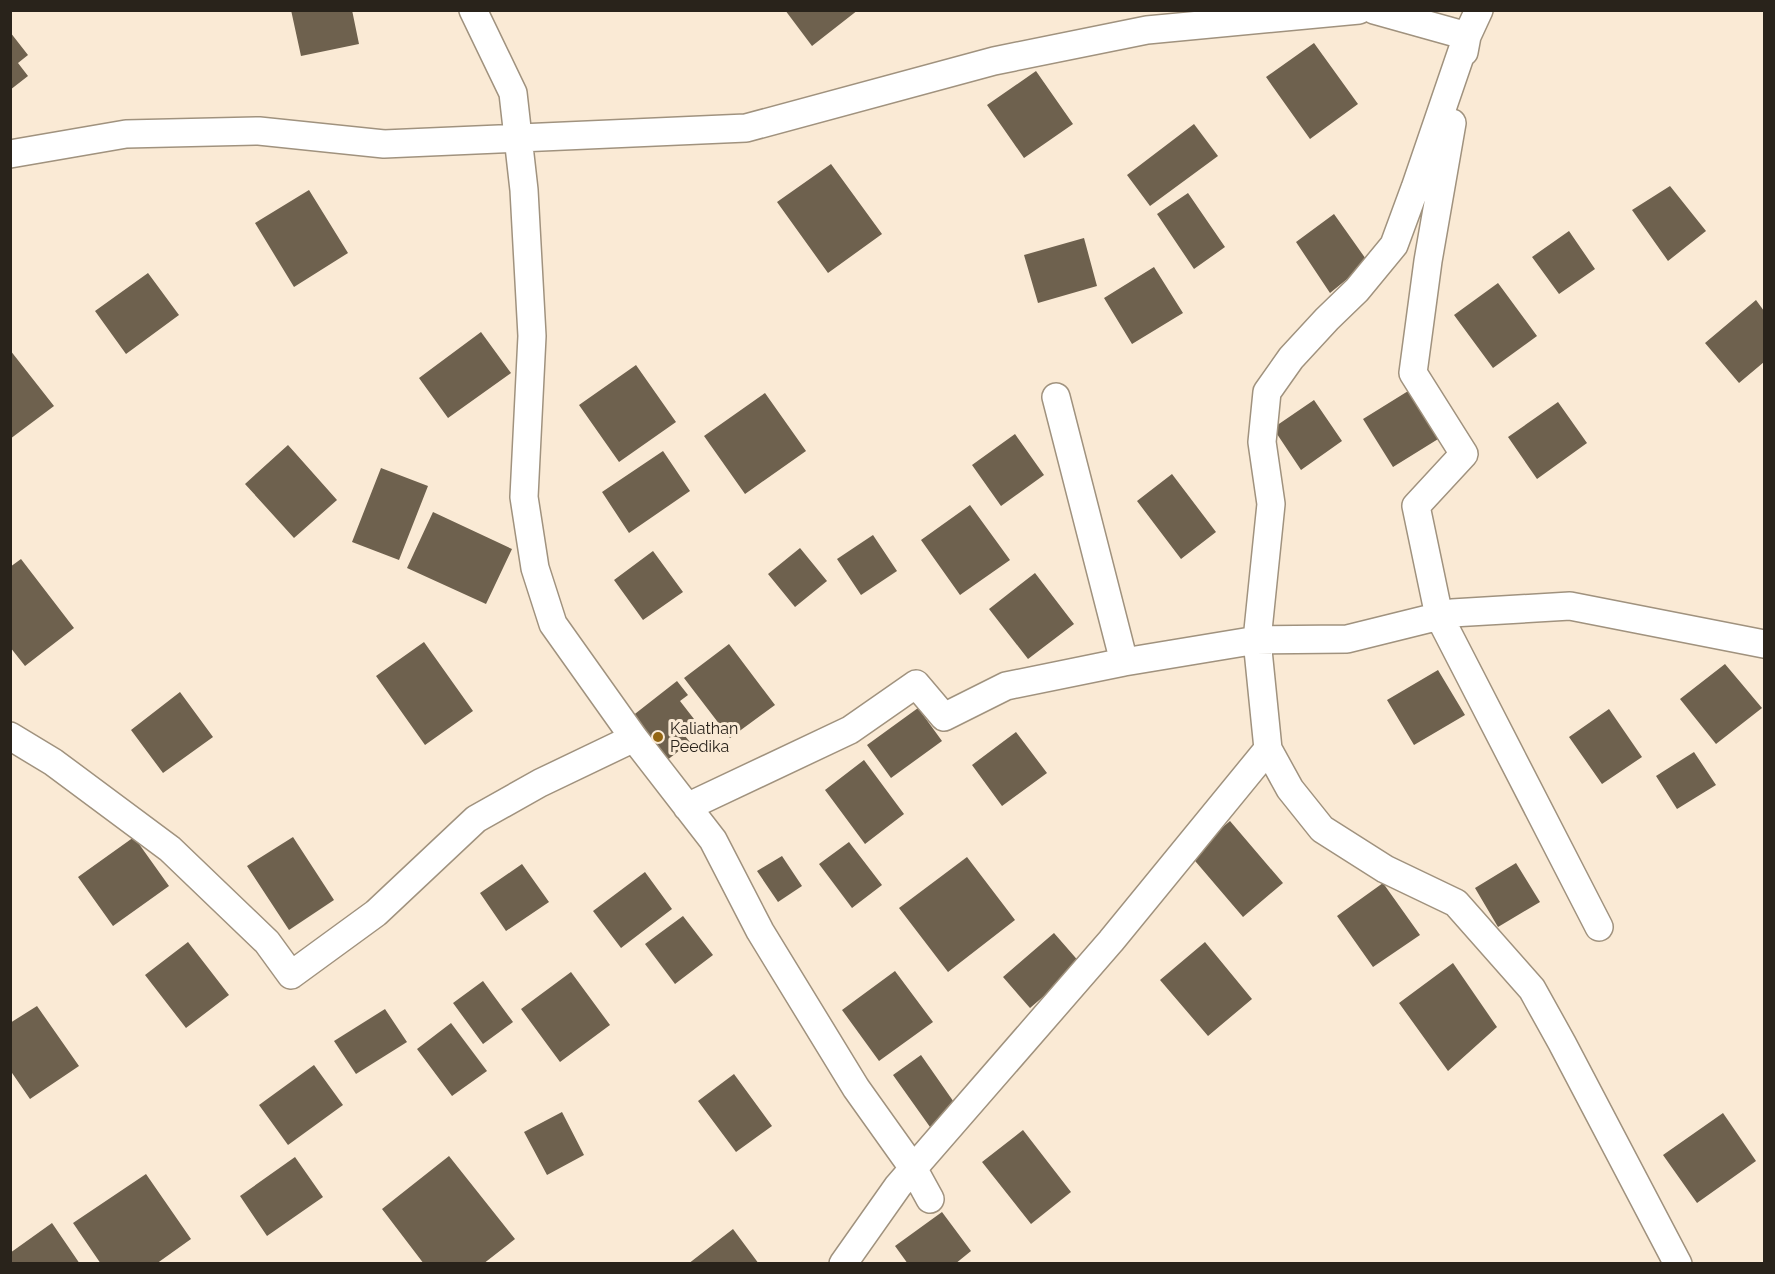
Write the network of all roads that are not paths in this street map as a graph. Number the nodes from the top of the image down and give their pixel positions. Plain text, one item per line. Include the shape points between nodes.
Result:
1 (473, 10) edge
2 (1359, 10) edge
3 (1374, 10) edge
4 (1479, 10) edge
5 (1467, 36) junction
6 (518, 138) junction
7 (10, 154) edge
8 (1056, 397) dead end
9 (1439, 616) junction
10 (1257, 640) junction
11 (1764, 644) edge
12 (1124, 662) junction
13 (10, 736) edge
14 (634, 738) junction
15 (1268, 749) junction
16 (687, 807) junction
17 (1599, 927) dead end
18 (913, 1168) junction
19 (930, 1198) dead end
20 (843, 1263) edge
21 (1678, 1263) edge

1 - 6 street via 513,93
2 - 6 street via 1147,30 994,61 746,128
3 - 5 street
4 - 5 street
5 - 9 street via 1413,373 1464,454 1416,506
5 - 10 street via 1394,245 1358,290 1292,358 1267,392 1262,442 1271,504
6 - 7 street via 384,144 259,131 126,134
6 - 14 street via 532,336 524,497 535,568 553,624
8 - 12 street
9 - 10 street via 1347,639
9 - 11 street via 1570,606
9 - 17 street
10 - 12 street
10 - 15 street
12 - 16 street via 1006,686 944,717 916,684 850,730
13 - 14 street via 53,762 170,849 267,942 291,975 375,913 476,819
14 - 16 street
15 - 18 street via 1111,941
15 - 21 street via 1290,789 1322,829 1385,869 1456,903 1532,989
16 - 18 street via 713,840 760,931 856,1088
18 - 19 street
18 - 20 street

